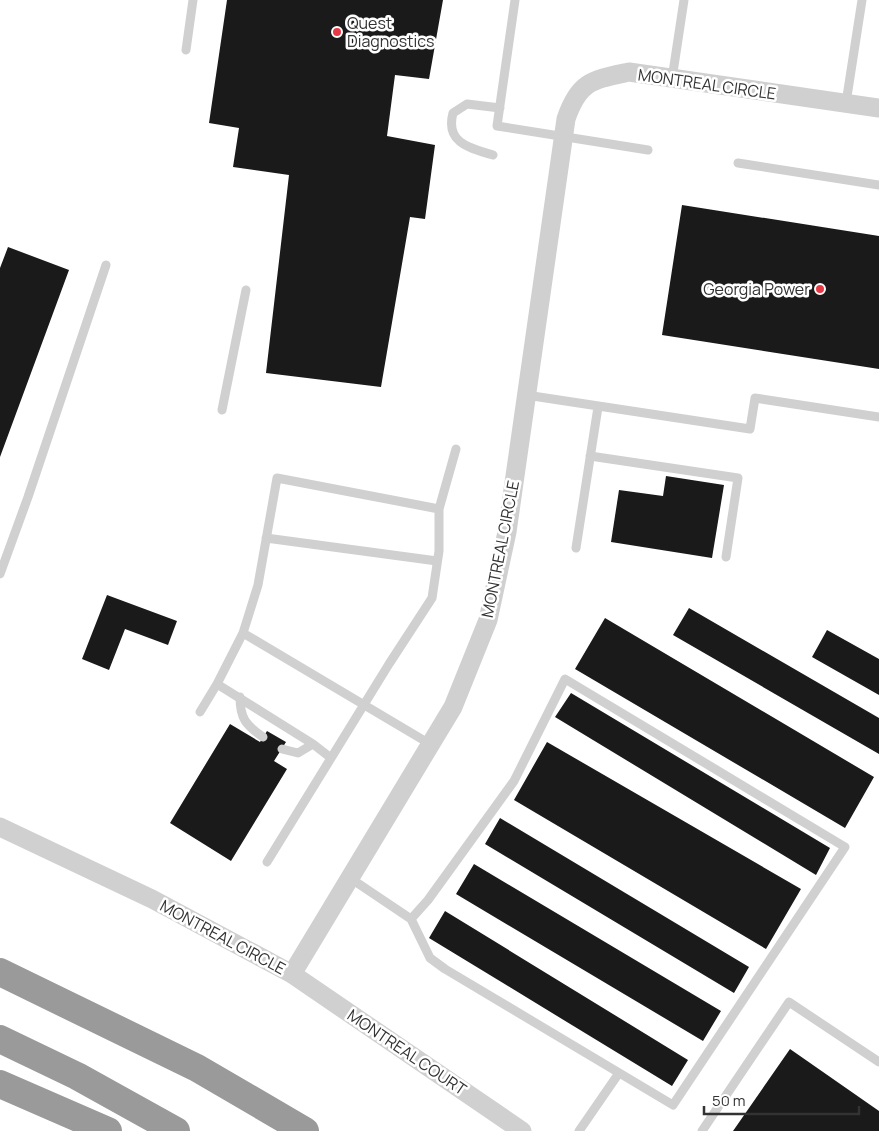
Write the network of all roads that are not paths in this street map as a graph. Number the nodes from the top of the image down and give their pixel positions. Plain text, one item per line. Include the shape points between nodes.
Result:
1 (192, 0) edge
2 (515, 0) edge
3 (684, 0) edge
4 (862, 0) edge
5 (186, 50) dead end
6 (672, 79) junction
7 (846, 103) junction
8 (500, 108) junction
9 (879, 108) edge
10 (563, 138) junction
11 (648, 150) dead end
12 (493, 155) dead end
13 (738, 163) dead end
14 (879, 185) edge
15 (106, 265) dead end
16 (246, 290) dead end
17 (526, 395) junction
18 (598, 407) junction
19 (222, 410) dead end
20 (879, 417) edge
21 (456, 449) dead end
22 (590, 456) junction
23 (439, 509) junction
24 (266, 538) junction
25 (576, 548) dead end
26 (726, 557) dead end
27 (437, 561) junction
28 (0, 574) edge
29 (243, 633) junction
30 (217, 684) junction
31 (240, 697) junction
32 (365, 705) junction
33 (200, 712) dead end
34 (263, 737) dead end
35 (313, 744) junction
36 (430, 744) junction
37 (282, 748) dead end
38 (331, 758) junction
39 (0, 827) edge
40 (268, 862) dead end
41 (350, 878) junction
42 (411, 920) junction
43 (0, 972) edge
44 (292, 974) junction
45 (0, 1039) edge
46 (879, 1062) edge
47 (619, 1073) junction
48 (0, 1084) edge
49 (108, 1131) edge
50 (176, 1131) edge
51 (305, 1131) edge
52 (522, 1131) edge
53 (579, 1131) edge
54 (702, 1131) edge

1 - 5 lane
2 - 8 lane
3 - 6 lane
4 - 7 lane
6 - 7 street, MONTREAL CIRCLE
6 - 10 street, MONTREAL CIRCLE via 629,72 594,80 573,97
7 - 9 street, MONTREAL CIRCLE
8 - 10 lane via 497,126
8 - 12 lane via 467,104 453,113 451,121 458,140 470,148
10 - 11 lane
10 - 17 street, MONTREAL CIRCLE
13 - 14 lane
15 - 28 lane
16 - 19 lane
17 - 18 lane
17 - 36 street, MONTREAL CIRCLE via 507,532 488,620 453,707
18 - 20 lane via 750,429 756,398
18 - 22 lane
21 - 23 lane
22 - 25 lane
22 - 26 lane via 738,478
23 - 24 lane via 277,478
23 - 27 lane
24 - 27 lane
24 - 29 lane via 258,585
27 - 32 lane via 432,598
29 - 30 lane
29 - 32 lane
30 - 31 lane
30 - 33 lane
31 - 34 lane via 240,713 250,728
31 - 35 lane
32 - 36 lane
32 - 38 lane
35 - 37 lane via 298,753
35 - 38 lane
36 - 41 street, MONTREAL CIRCLE
38 - 40 lane
39 - 44 street, MONTREAL CIRCLE via 152,899
41 - 42 lane
41 - 44 street, MONTREAL CIRCLE
42 - 47 lane via 430,958
42 - 47 lane via 514,781 565,679 845,847 673,1105
43 - 51 highway via 197,1068
44 - 52 street, MONTREAL COURT
45 - 50 highway via 77,1076
46 - 54 lane via 790,1002
47 - 53 lane
48 - 49 highway

